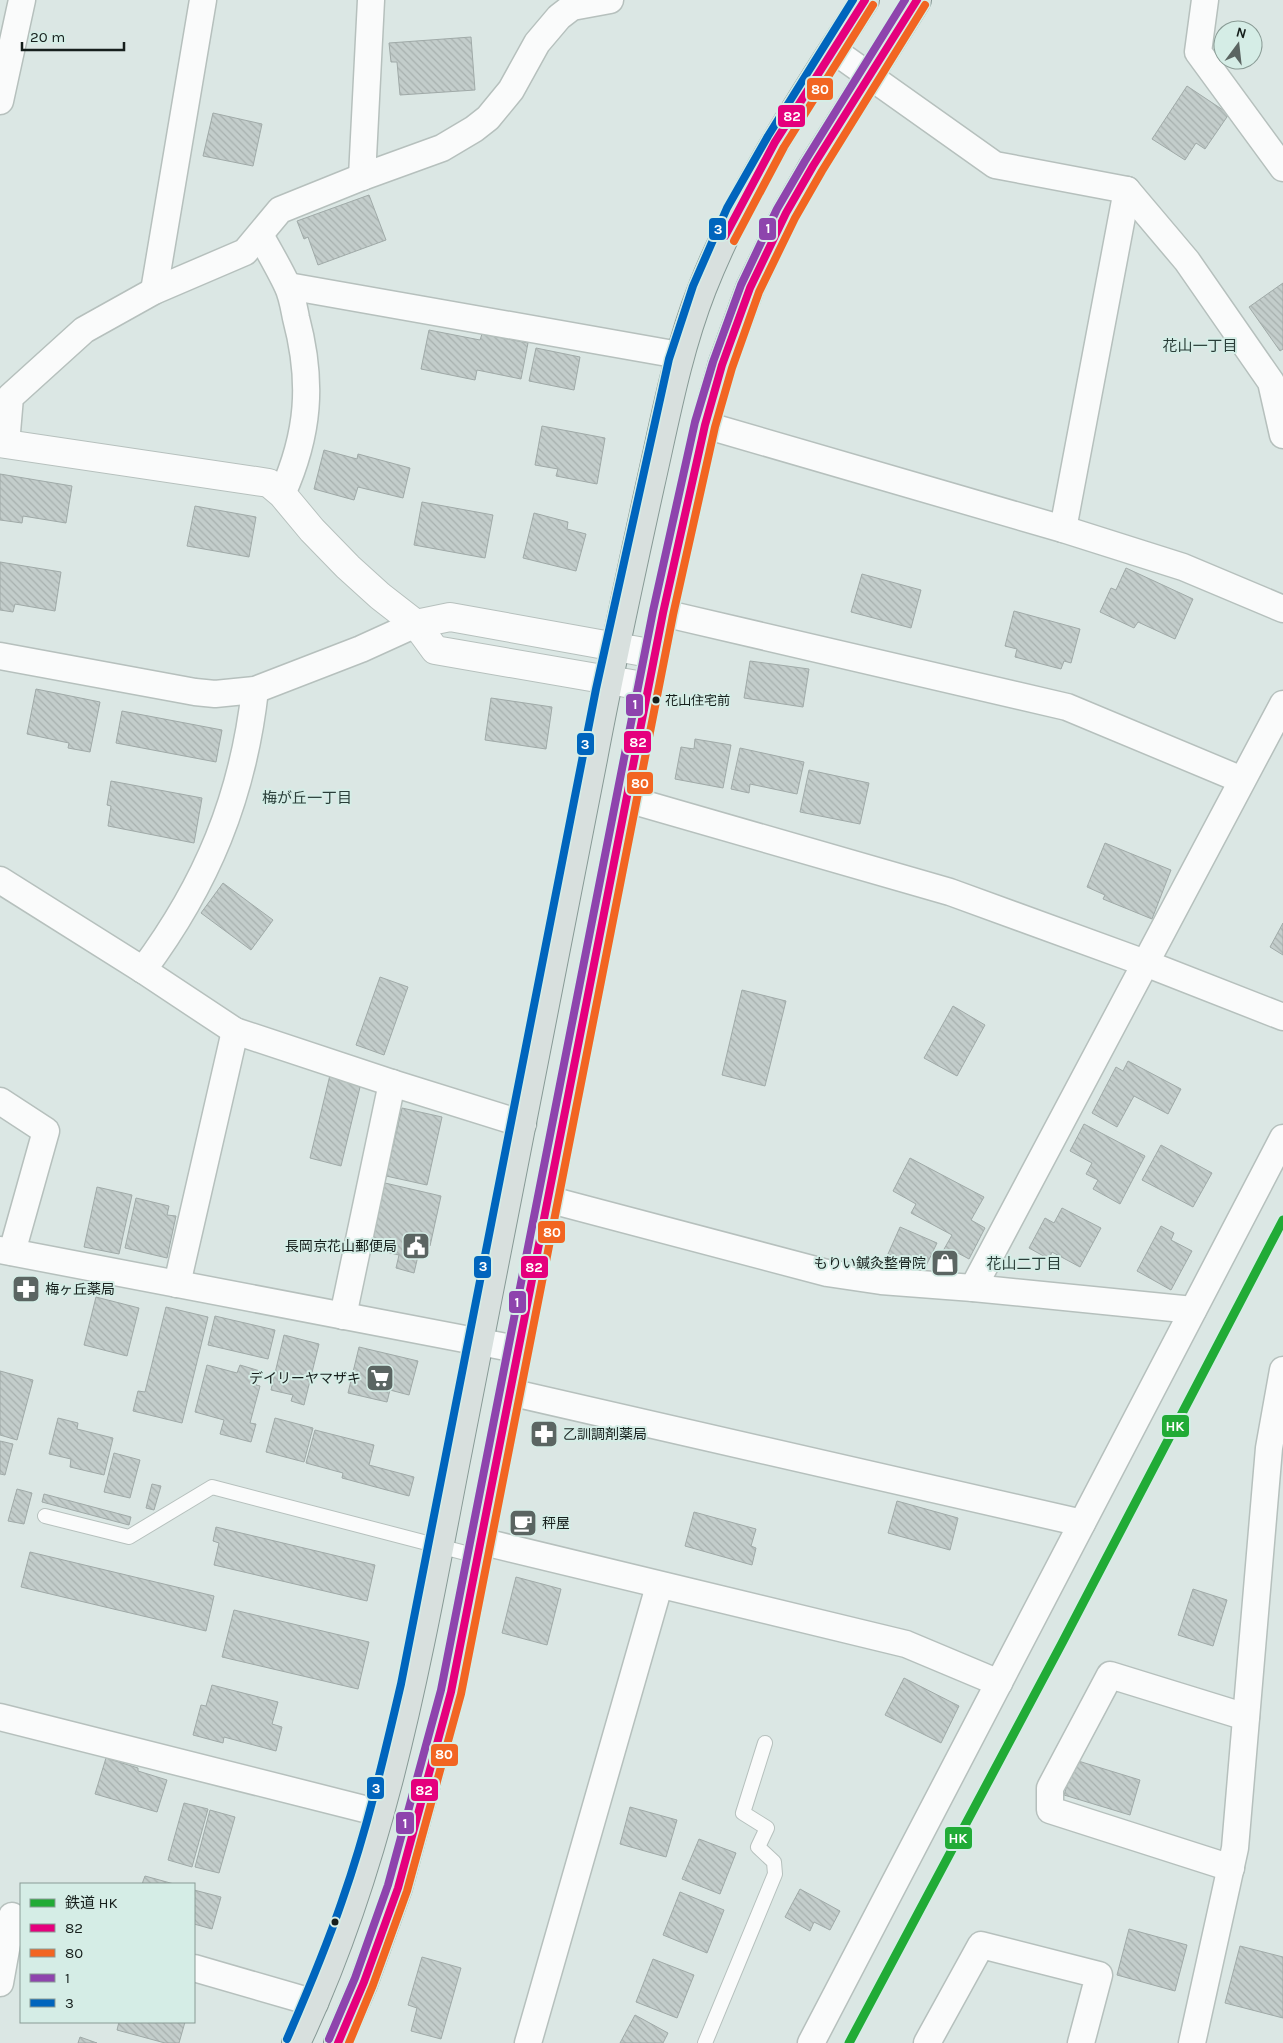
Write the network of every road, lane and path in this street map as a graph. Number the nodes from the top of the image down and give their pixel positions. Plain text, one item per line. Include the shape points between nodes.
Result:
1 (203, 0) edge
2 (371, 0) edge
3 (610, 0) edge
4 (865, 0) edge
5 (917, 0) edge
6 (1205, 0) edge
7 (571, 3) edge
8 (13, 12) edge
9 (832, 50) junction
10 (870, 76) junction
11 (0, 101) edge
12 (1283, 168) edge
13 (362, 177) junction
14 (1127, 190) junction
15 (260, 235) junction
16 (288, 286) junction
17 (154, 291) junction
18 (679, 355) junction
19 (5, 392) edge
20 (705, 425) junction
21 (1283, 435) edge
22 (3, 444) edge
23 (282, 494) junction
24 (1063, 529) junction
25 (1283, 609) edge
26 (663, 613) junction
27 (416, 624) junction
28 (616, 647) junction
29 (655, 654) junction
30 (0, 656) edge
31 (608, 680) junction
32 (649, 687) junction
33 (255, 690) junction
34 (1283, 704) edge
35 (1242, 780) junction
36 (627, 799) junction
37 (0, 880) edge
38 (1145, 963) junction
39 (143, 970) junction
40 (1283, 1016) edge
41 (235, 1031) junction
42 (392, 1083) junction
43 (0, 1101) edge
44 (523, 1124) junction
45 (1283, 1138) edge
46 (547, 1199) junction
47 (6, 1251) edge
48 (177, 1284) junction
49 (973, 1288) junction
50 (1193, 1310) junction
51 (343, 1316) junction
52 (479, 1342) junction
53 (517, 1349) junction
54 (1283, 1370) edge
55 (509, 1392) junction
56 (45, 1516) dead end
57 (1082, 1523) junction
58 (439, 1547) junction
59 (478, 1549) junction
60 (659, 1586) junction
61 (998, 1683) junction
62 (0, 1716) edge
63 (1246, 1717) junction
64 (765, 1743) dead end
65 (380, 1813) junction
66 (1231, 1868) junction
67 (11, 1915) edge
68 (195, 1968) edge
69 (0, 1983) edge
70 (315, 2003) junction
71 (296, 2043) edge
72 (338, 2043) edge
73 (528, 2043) edge
74 (705, 2043) edge
75 (811, 2043) edge
76 (927, 2043) edge
77 (1081, 2043) edge
78 (1192, 2043) edge

1 - 17 street
2 - 13 street
3 - 7 street
4 - 9 main road
5 - 10 main road
6 - 12 street via 1198,52
7 - 13 street via 537,43 511,90 481,124 442,148
8 - 11 street
9 - 10 street
9 - 18 main road via 784,126 735,214 705,281
10 - 14 street via 995,165
10 - 20 main road via 813,166 762,263 724,356
13 - 15 street via 280,210
14 - 21 street via 1187,261 1271,382
14 - 24 street
15 - 16 street
15 - 17 street via 245,252
16 - 18 street
16 - 23 street via 303,345 307,388 303,432
17 - 19 street via 84,330
18 - 28 main road
19 - 22 street
20 - 24 street
20 - 26 main road
22 - 23 street via 269,483
23 - 27 street via 348,566
24 - 25 street via 1183,567
26 - 29 main road
26 - 35 street via 1067,707
27 - 28 street via 450,617
27 - 31 street via 435,650
27 - 33 street
28 - 29 street
28 - 31 main road
29 - 32 main road
30 - 33 street via 195,692 215,694
31 - 32 street
31 - 44 main road
32 - 36 main road
33 - 39 street via 242,766 219,838 186,907
34 - 35 street
35 - 38 street
36 - 38 street via 950,892
36 - 46 main road
37 - 39 street
38 - 40 street
38 - 49 street
39 - 41 street
41 - 42 street
41 - 48 street
42 - 44 street
42 - 51 street
43 - 47 street via 46,1131
44 - 52 main road
45 - 50 street
46 - 49 street via 827,1273
46 - 53 main road
47 - 48 street
48 - 51 street
49 - 50 street
50 - 57 street
51 - 52 street
52 - 53 street
52 - 58 main road
53 - 55 main road
54 - 63 street via 1269,1448
55 - 57 street
55 - 59 main road
56 - 58 lane via 129,1537 212,1487
57 - 61 street
58 - 59 lane
58 - 65 main road via 414,1678
59 - 60 street
59 - 72 main road via 451,1692 409,1849 376,1951
60 - 61 street via 906,1644
60 - 73 street
61 - 75 street
62 - 65 street
63 - 66 street
63 - 66 street via 1110,1675 1050,1788 1050,1810
64 - 74 lane via 743,1813 767,1828 758,1848 774,1862 775,1874
65 - 70 main road via 351,1910
66 - 78 street
67 - 69 street
68 - 70 street
70 - 71 main road
76 - 77 street via 981,1946 1099,1975

